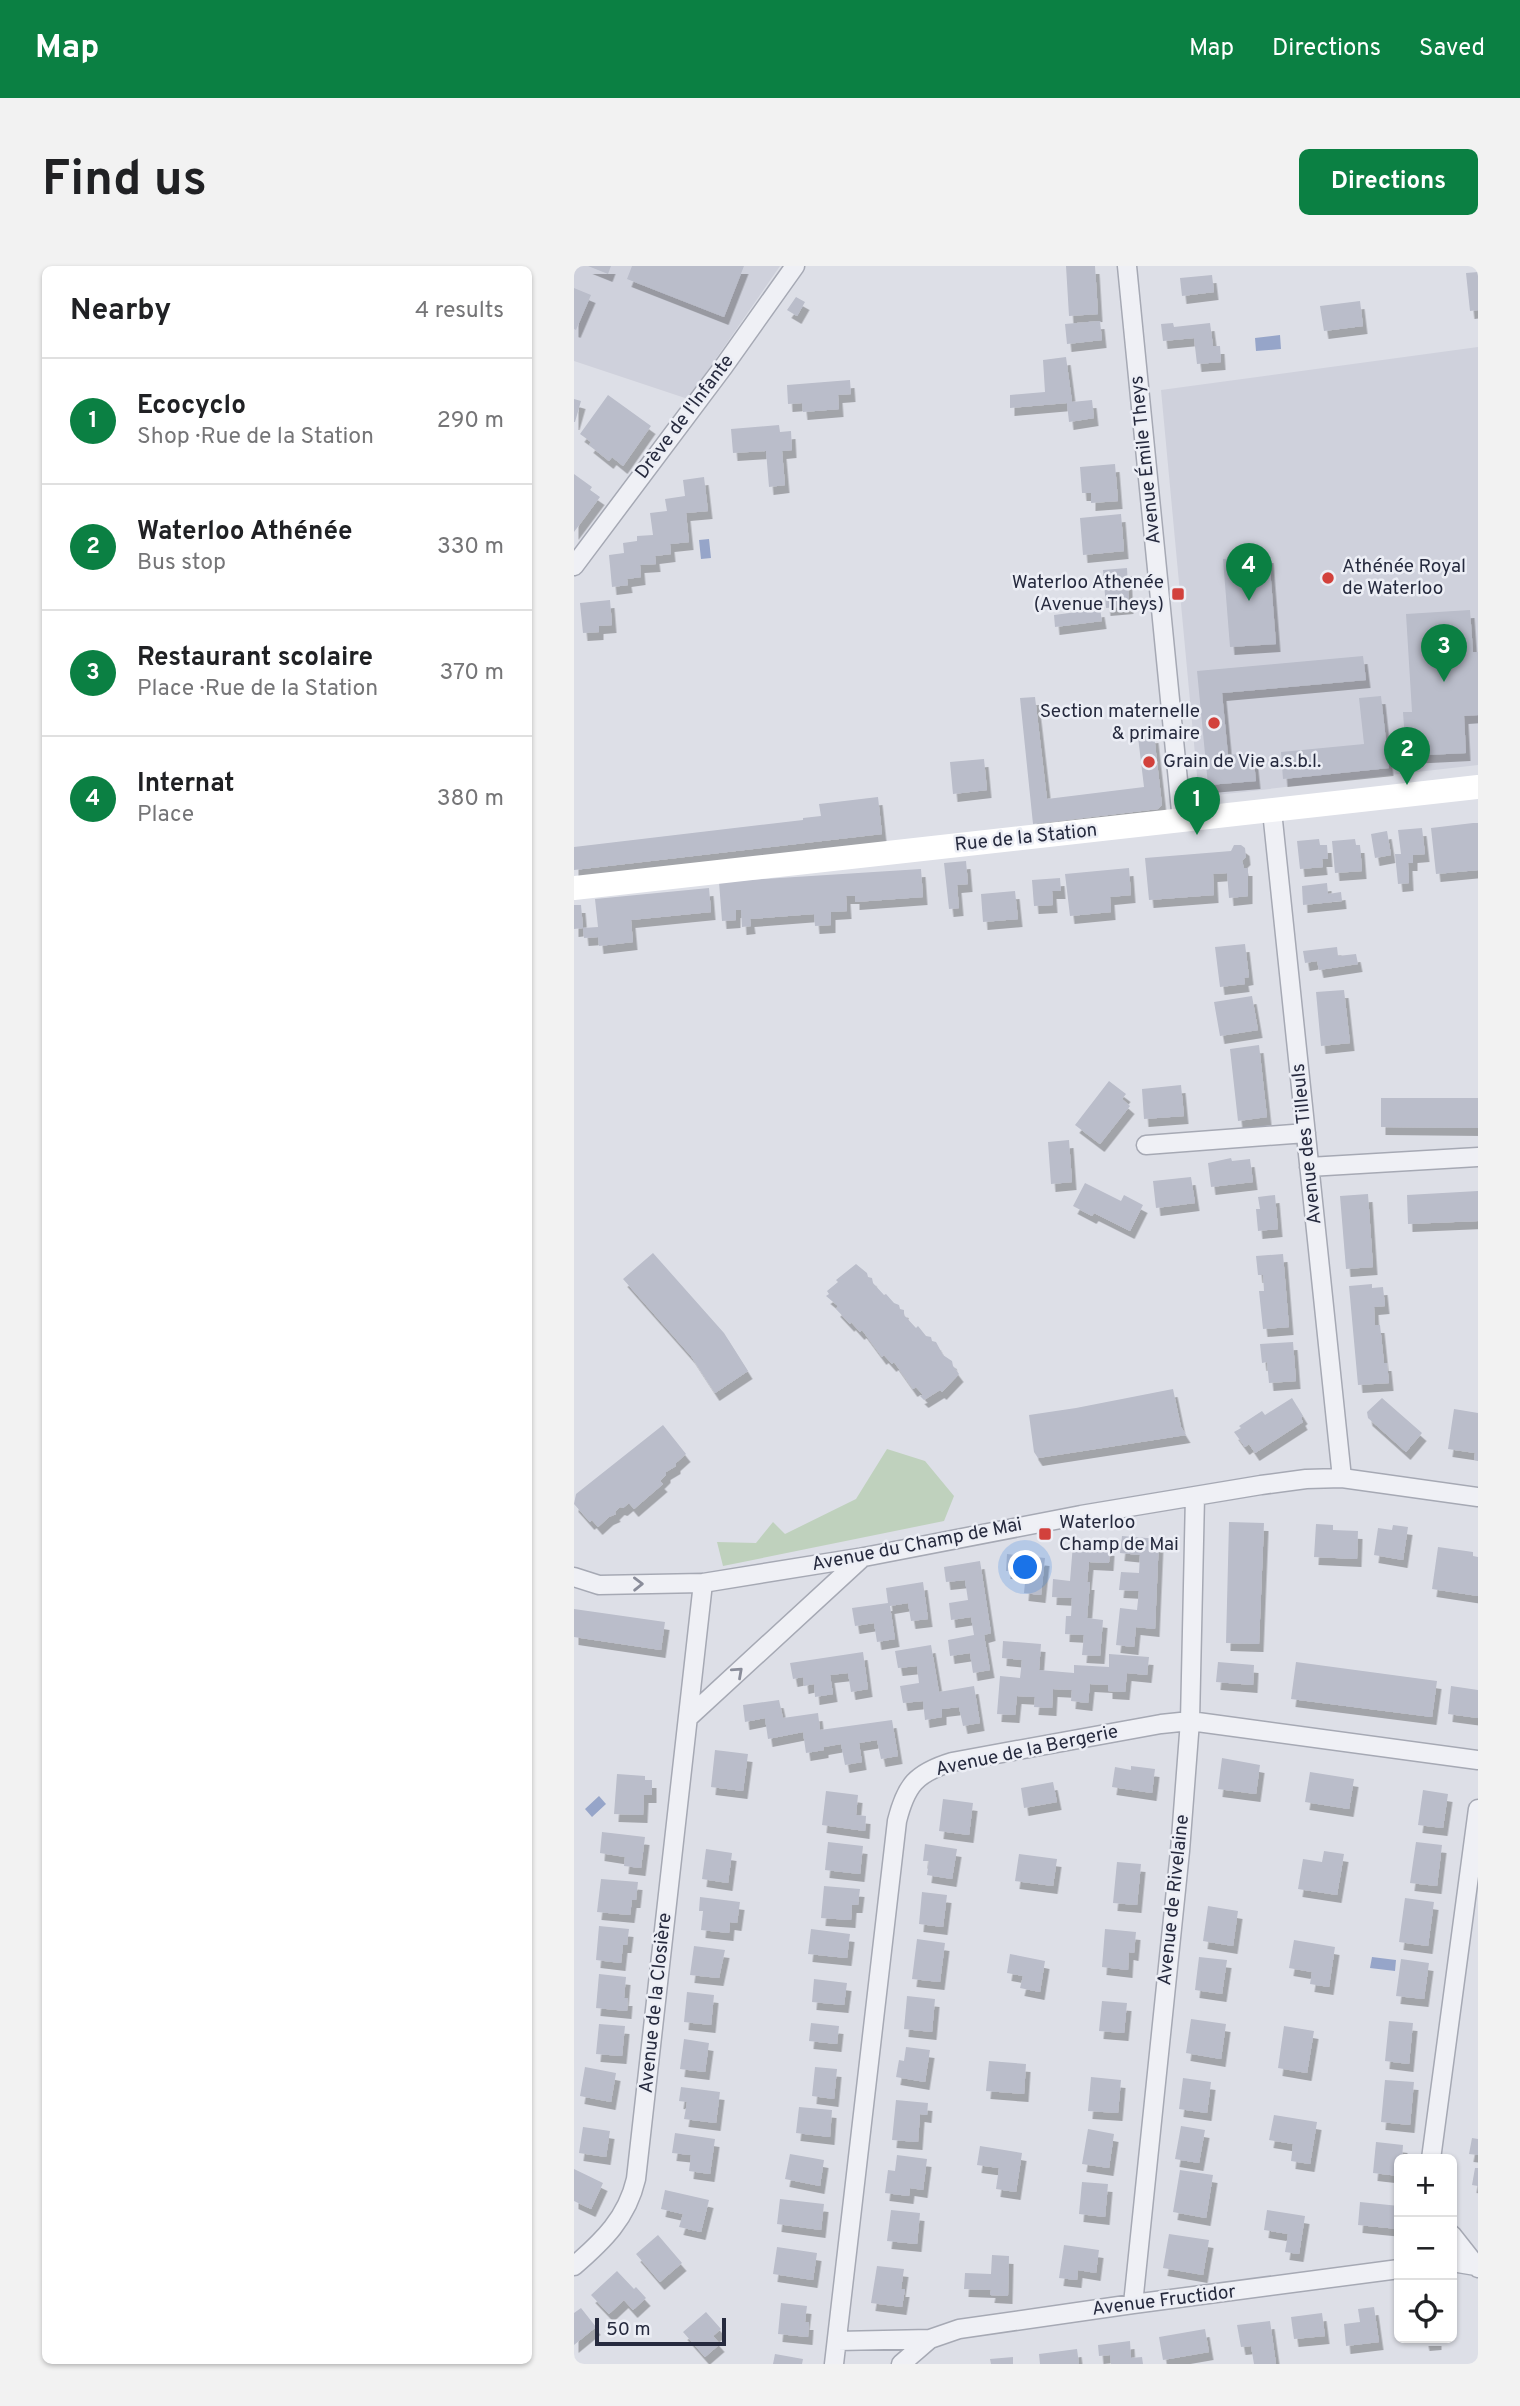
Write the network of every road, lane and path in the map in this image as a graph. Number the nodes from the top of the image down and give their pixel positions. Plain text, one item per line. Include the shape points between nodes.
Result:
1 (795, 266) edge
2 (1127, 266) edge
3 (574, 566) edge
4 (1478, 787) edge
5 (1272, 811) junction
6 (1182, 821) junction
7 (574, 888) edge
8 (1306, 1133) junction
9 (1146, 1145) dead end
10 (1478, 1157) edge
11 (1309, 1167) junction
12 (1342, 1478) junction
13 (1195, 1496) junction
14 (1478, 1497) edge
15 (864, 1556) junction
16 (574, 1577) edge
17 (703, 1583) junction
18 (688, 1718) junction
19 (1190, 1721) junction
20 (1478, 1760) edge
21 (1478, 1809) edge
22 (1432, 2154) edge
23 (1457, 2241) edge
24 (1457, 2263) edge
25 (574, 2266) edge
26 (1477, 2267) edge
27 (1394, 2270) edge
28 (1133, 2304) junction
29 (930, 2339) junction
30 (838, 2341) junction
31 (834, 2364) edge
32 (901, 2364) edge

1 - 3 street, Drève de l'Infante
2 - 6 street, Avenue Émile Theys
4 - 5 street, Rue de la Station
5 - 6 street, Rue de la Station
5 - 8 street, Avenue des Tilleuls
6 - 7 street, Rue de la Station
8 - 9 street
8 - 11 street, Avenue des Tilleuls
10 - 11 street
11 - 12 street, Avenue des Tilleuls
12 - 13 street, Avenue du Champ de Mai
12 - 14 street, Avenue du Champ de Mai
13 - 15 street, Avenue du Champ de Mai
13 - 19 street, Avenue de Rivelaine
15 - 17 street, Avenue du Champ de Mai
18 -> 15 street
16 -> 17 street, Avenue du Champ de Mai via 599,1585
17 - 18 street, Avenue de la Closière
18 - 25 street, Avenue de la Closière via 636,2179 616,2225
19 - 20 street, Avenue de la Bergerie
19 - 28 street, Avenue de Rivelaine
19 - 30 street, Avenue de la Bergerie via 952,1762 929,1769 903,1798
21 - 22 street
23 - 26 street
24 - 26 street
27 - 28 street, Avenue Fructidor
28 - 29 street, Avenue Fructidor via 959,2329
29 - 30 street, Avenue Fructidor
29 - 32 street, Avenue Fructidor
30 - 31 street, Avenue de la Bergerie

